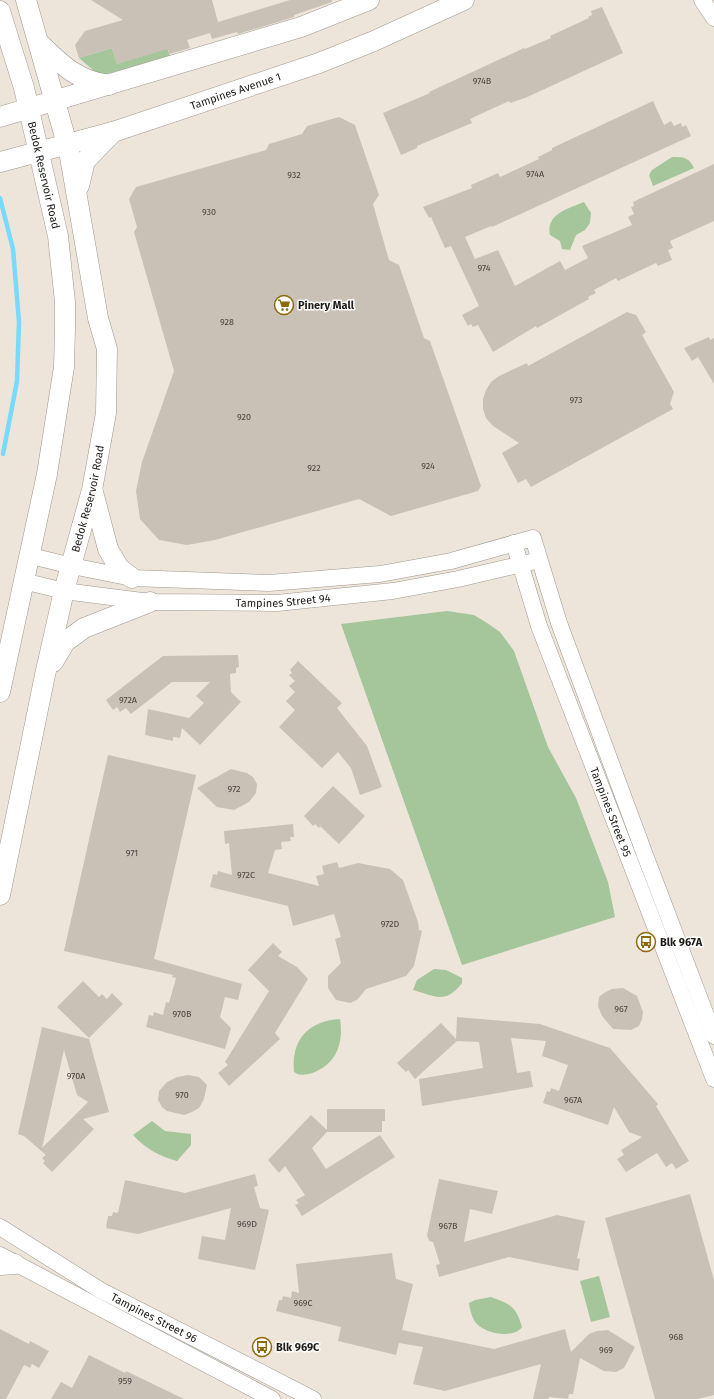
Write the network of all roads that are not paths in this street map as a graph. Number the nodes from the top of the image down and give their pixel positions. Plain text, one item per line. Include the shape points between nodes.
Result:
1 (26, 0) edge
2 (369, 0) edge
3 (464, 0) edge
4 (702, 0) edge
5 (0, 11) edge
6 (714, 18) edge
7 (39, 43) junction
8 (109, 85) junction
9 (56, 100) junction
10 (29, 108) junction
11 (0, 117) edge
12 (113, 132) junction
13 (67, 143) junction
14 (39, 151) junction
15 (0, 162) edge
16 (77, 191) junction
17 (92, 490) junction
18 (533, 538) joint
19 (514, 543) junction
20 (31, 556) junction
21 (540, 559) junction
22 (521, 564) junction
23 (72, 566) junction
24 (132, 578) junction
25 (23, 581) junction
26 (64, 591) junction
27 (150, 602) junction
28 (45, 675) junction
29 (0, 692) edge
30 (0, 895) edge
31 (714, 1036) edge
32 (714, 1079) edge
33 (0, 1228) edge
34 (5, 1261) edge
35 (272, 1399) edge
36 (312, 1399) edge

1 - 7 main road, Bedok Reservoir Road
2 - 8 main road via 301,27
3 - 12 main road, Tampines Avenue 1 via 319,63
4 - 6 street
5 - 10 main road, Bedok Reservoir Road
7 - 8 main road via 65,68 93,83
7 - 9 main road, Bedok Reservoir Road
8 - 9 main road
9 - 10 main road
9 - 13 main road, Bedok Reservoir Road
10 - 11 main road
10 - 14 main road, Bedok Reservoir Road
12 - 13 main road, Tampines Avenue 1
12 - 16 main road via 86,161
13 - 14 main road, Tampines Avenue 1
13 - 16 main road, Bedok Reservoir Road
14 - 15 main road, Tampines Avenue 1
14 - 20 main road, Bedok Reservoir Road via 58,236 66,328 64,367
16 - 17 main road, Bedok Reservoir Road via 98,318 107,349 106,413
17 - 23 main road, Bedok Reservoir Road
17 - 24 main road via 108,549 119,568
18 - 19 street, Tampines Street 94
18 - 21 street, Tampines Street 95
19 - 22 street, Tampines Street 95
19 - 24 street, Tampines Street 94 via 451,561 380,574 269,583
20 - 23 street, Tampines Street 94
20 - 25 main road, Bedok Reservoir Road
21 - 22 street, Tampines Street 94
21 - 31 street, Tampines Street 95 via 560,623
22 - 27 street, Tampines Street 94 via 393,591 277,603
22 - 32 street, Tampines Street 95 via 539,626
23 - 24 street, Tampines Street 94
23 - 26 main road, Bedok Reservoir Road
25 - 26 street, Tampines Street 94
25 - 29 main road, Bedok Reservoir Road
26 - 27 street, Tampines Street 94
26 - 28 main road, Bedok Reservoir Road
27 - 28 main road via 84,628 65,642
28 - 30 main road, Bedok Reservoir Road
33 - 36 street, Tampines Street 96 via 100,1290
34 - 35 street, Tampines Street 96

